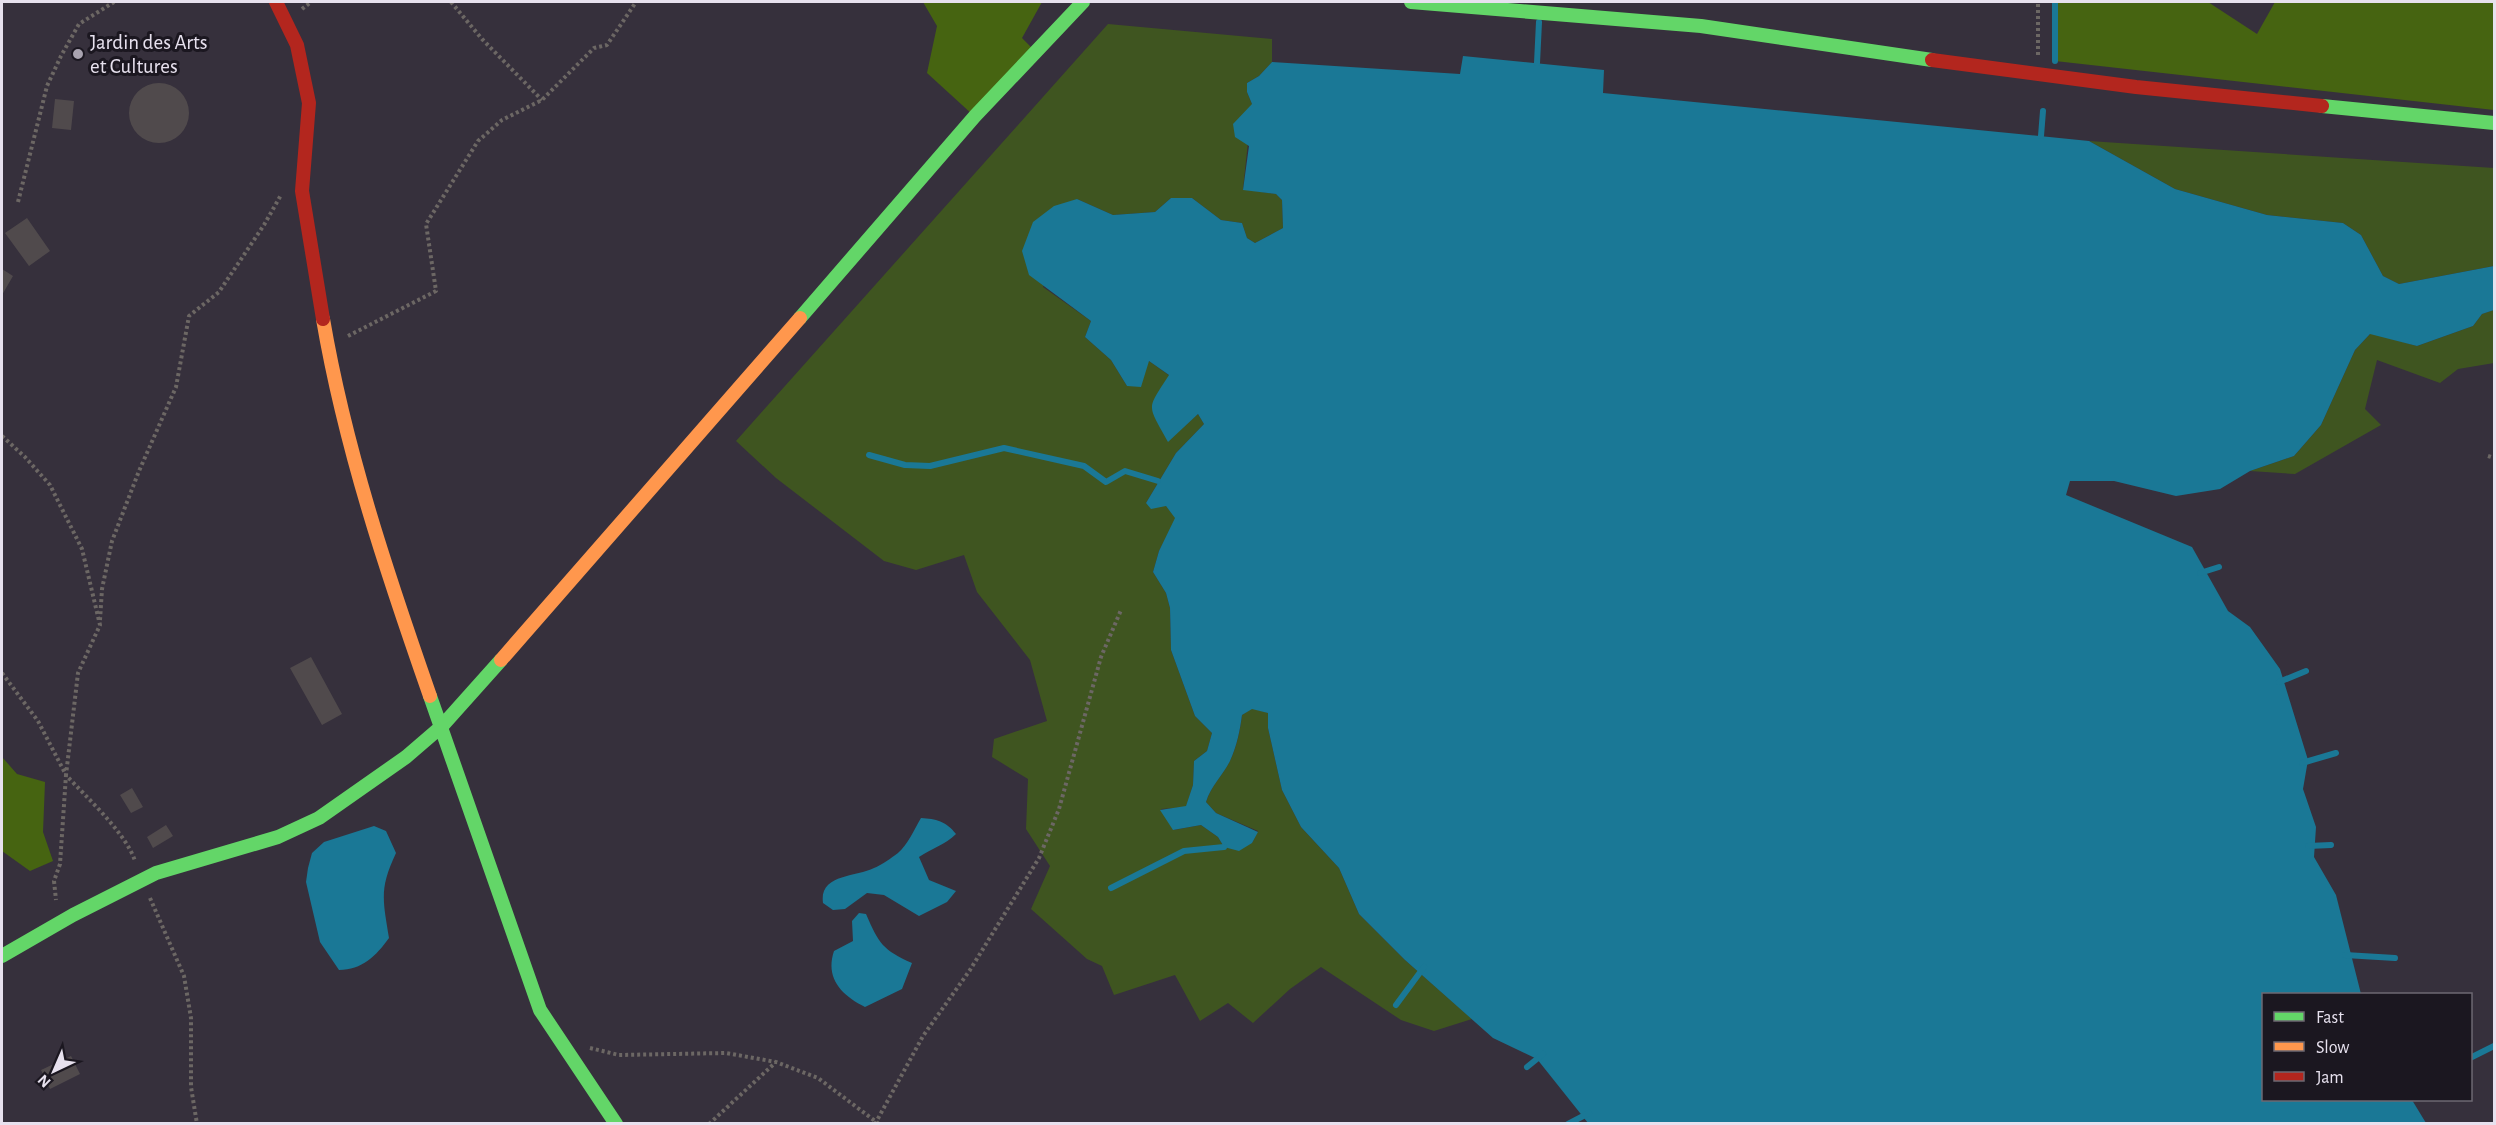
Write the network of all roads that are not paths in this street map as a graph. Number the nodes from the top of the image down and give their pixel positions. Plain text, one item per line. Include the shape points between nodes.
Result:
1 (276, 2) edge
2 (1083, 2) edge
3 (1411, 2) edge
4 (2494, 123) edge
5 (442, 726) junction
6 (2, 956) edge
7 (616, 1124) edge

1 - 5 street via 297,45 309,103 302,191 328,346 351,447 387,573
2 - 5 street via 975,116
3 - 4 street via 1701,26 2037,74
5 - 6 street via 406,758 318,818 278,837 156,873
5 - 7 street via 540,1010

